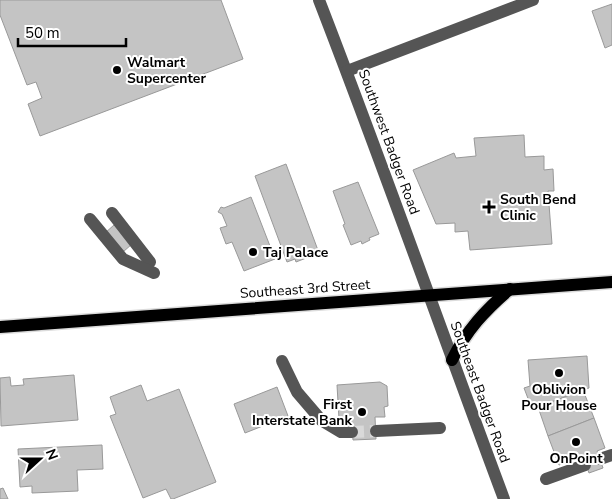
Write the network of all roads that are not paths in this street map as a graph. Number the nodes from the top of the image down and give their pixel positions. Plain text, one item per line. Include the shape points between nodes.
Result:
1 (319, 0) edge
2 (533, 0) edge
3 (346, 71) junction
4 (112, 213) dead end
5 (90, 219) dead end
6 (612, 282) edge
7 (510, 290) junction
8 (429, 295) junction
9 (0, 327) edge
10 (452, 360) junction
11 (282, 361) dead end
12 (440, 428) dead end
13 (376, 431) tunnel mouth
14 (352, 432) tunnel mouth
15 (585, 465) dead end
16 (546, 479) dead end
17 (504, 499) edge

1 - 3 street, Southwest Badger Road
2 - 3 street
3 - 8 street, Southwest Badger Road
4 - 5 street via 152,267 123,260
6 - 7 main road, Southeast 3rd Street
7 - 8 main road, Southeast 3rd Street
7 - 10 main road via 476,322
8 - 9 main road, Southeast 3rd Street
8 - 10 street, Southeast Badger Road
10 - 17 street, Southeast Badger Road
11 - 14 street via 297,392 321,420 341,432
12 - 13 street
15 - 16 street

